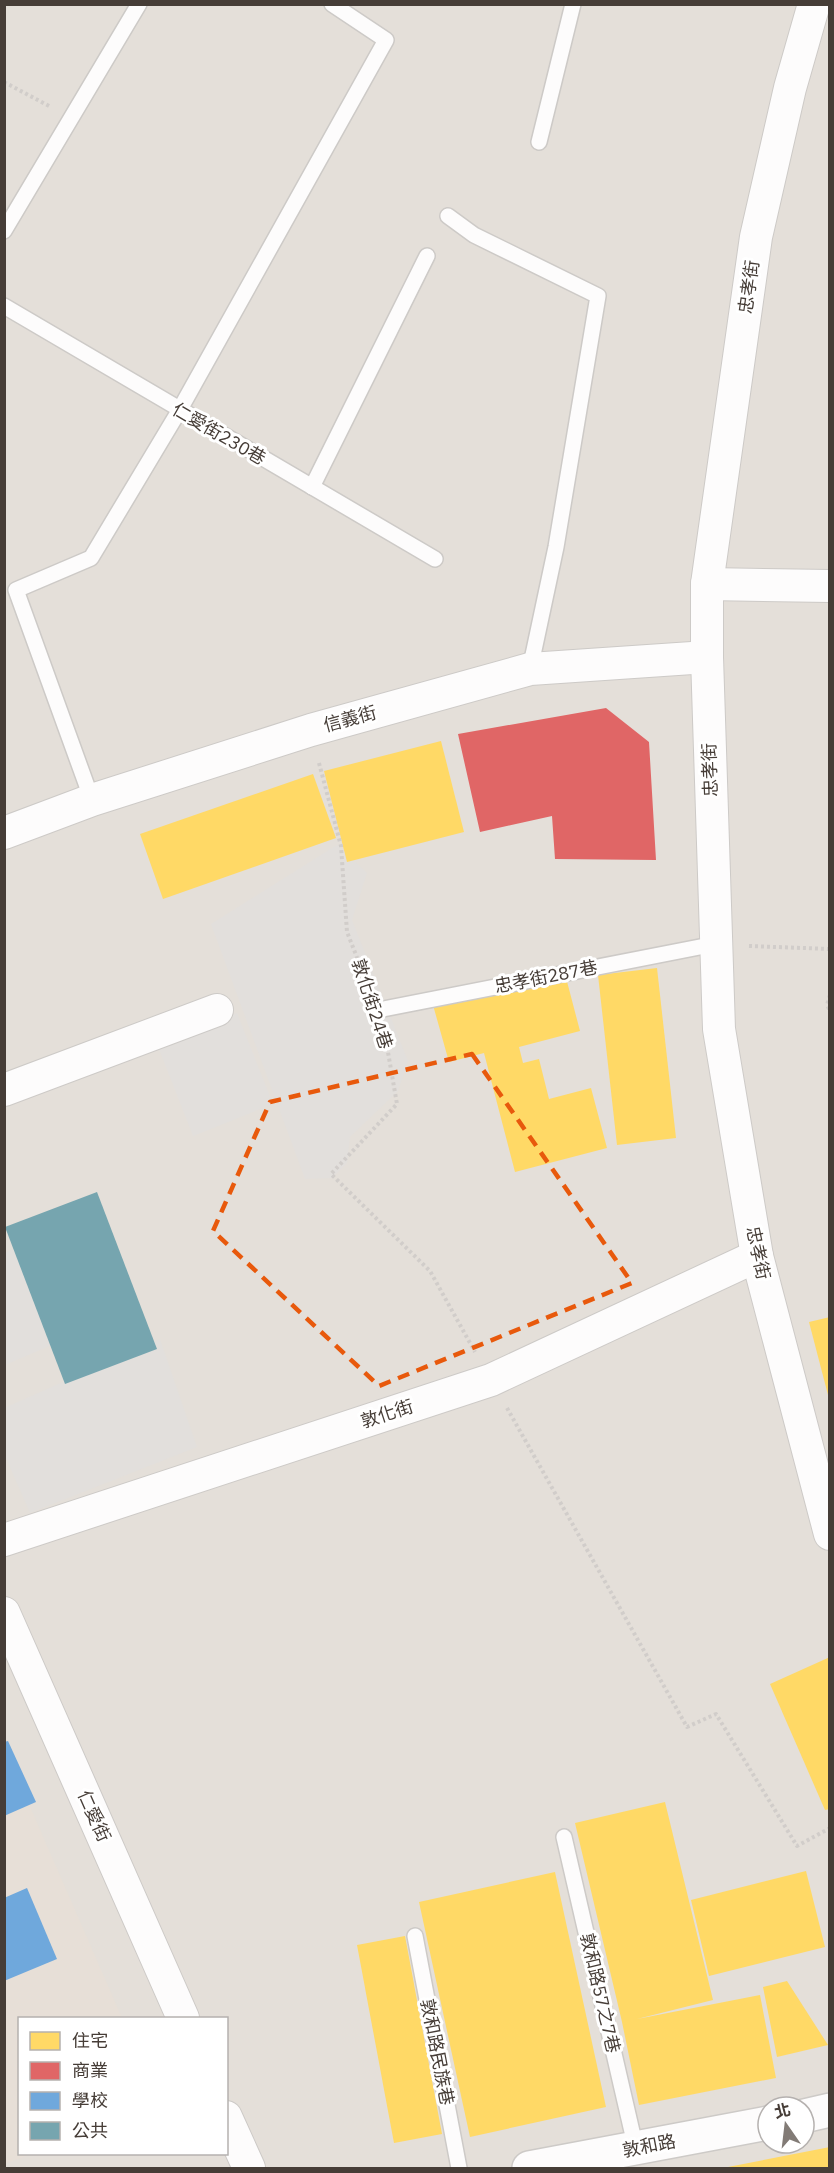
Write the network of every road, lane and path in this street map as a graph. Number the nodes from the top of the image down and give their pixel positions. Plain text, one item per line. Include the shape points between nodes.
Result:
1 (139, 4) edge
2 (332, 4) edge
3 (573, 4) edge
4 (814, 4) edge
5 (4, 82) edge
6 (70, 118) junction
7 (539, 142) dead end
8 (448, 216) dead end
9 (4, 231) edge
10 (427, 256) dead end
11 (4, 306) edge
12 (179, 411) junction
13 (312, 488) junction
14 (435, 560) dead end
15 (706, 584) junction
16 (830, 586) edge
17 (707, 657) junction
18 (530, 669) junction
19 (311, 730) junction
20 (92, 800) junction
21 (4, 833) edge
22 (715, 944) junction
23 (830, 949) edge
24 (830, 994) edge
25 (217, 1010) dead end
26 (378, 1010) junction
27 (830, 1011) edge
28 (4, 1090) edge
29 (757, 1256) junction
30 (491, 1380) junction
31 (830, 1534) edge
32 (4, 1540) edge
33 (4, 1613) edge
34 (830, 1828) edge
35 (564, 1837) dead end
36 (415, 1936) dead end
37 (182, 2017) edge
38 (228, 2122) edge
39 (756, 2125) edge
40 (636, 2149) junction
41 (249, 2169) edge
42 (459, 2169) edge
43 (529, 2169) edge

1 - 6 lane
2 - 12 lane via 386,40
3 - 7 lane
4 - 15 street, 忠孝街 via 756,237
5 - 6 path
6 - 9 lane
8 - 18 lane via 474,235 597,296 556,547
10 - 13 lane
11 - 12 lane, 仁愛街230巷
12 - 13 lane, 仁愛街230巷
12 - 20 lane via 91,558 16,590
13 - 14 lane, 仁愛街230巷
15 - 16 street
15 - 17 street, 忠孝街
17 - 18 street, 信義街
17 - 22 street, 忠孝街
18 - 19 street, 信義街
19 - 20 street, 信義街
19 - 26 path, 敦化街24巷 via 341,846 347,932
20 - 21 street, 信義街
22 - 23 path
22 - 26 lane, 忠孝街287巷
22 - 29 street, 忠孝街 via 719,1029
24 - 27 path
25 - 28 street
26 - 30 path, 敦化街24巷 via 388,1043 397,1104 331,1174 430,1270
29 - 30 street, 敦化街
29 - 31 street, 忠孝街
30 - 32 street, 敦化街
30 - 34 path, 敦化街24巷 via 687,1727 716,1714 797,1846
33 - 37 street, 仁愛街
35 - 40 lane, 敦和路57之7巷
36 - 42 lane, 敦和路民族巷
38 - 41 street
39 - 40 street, 敦和路
40 - 43 street, 敦和路

